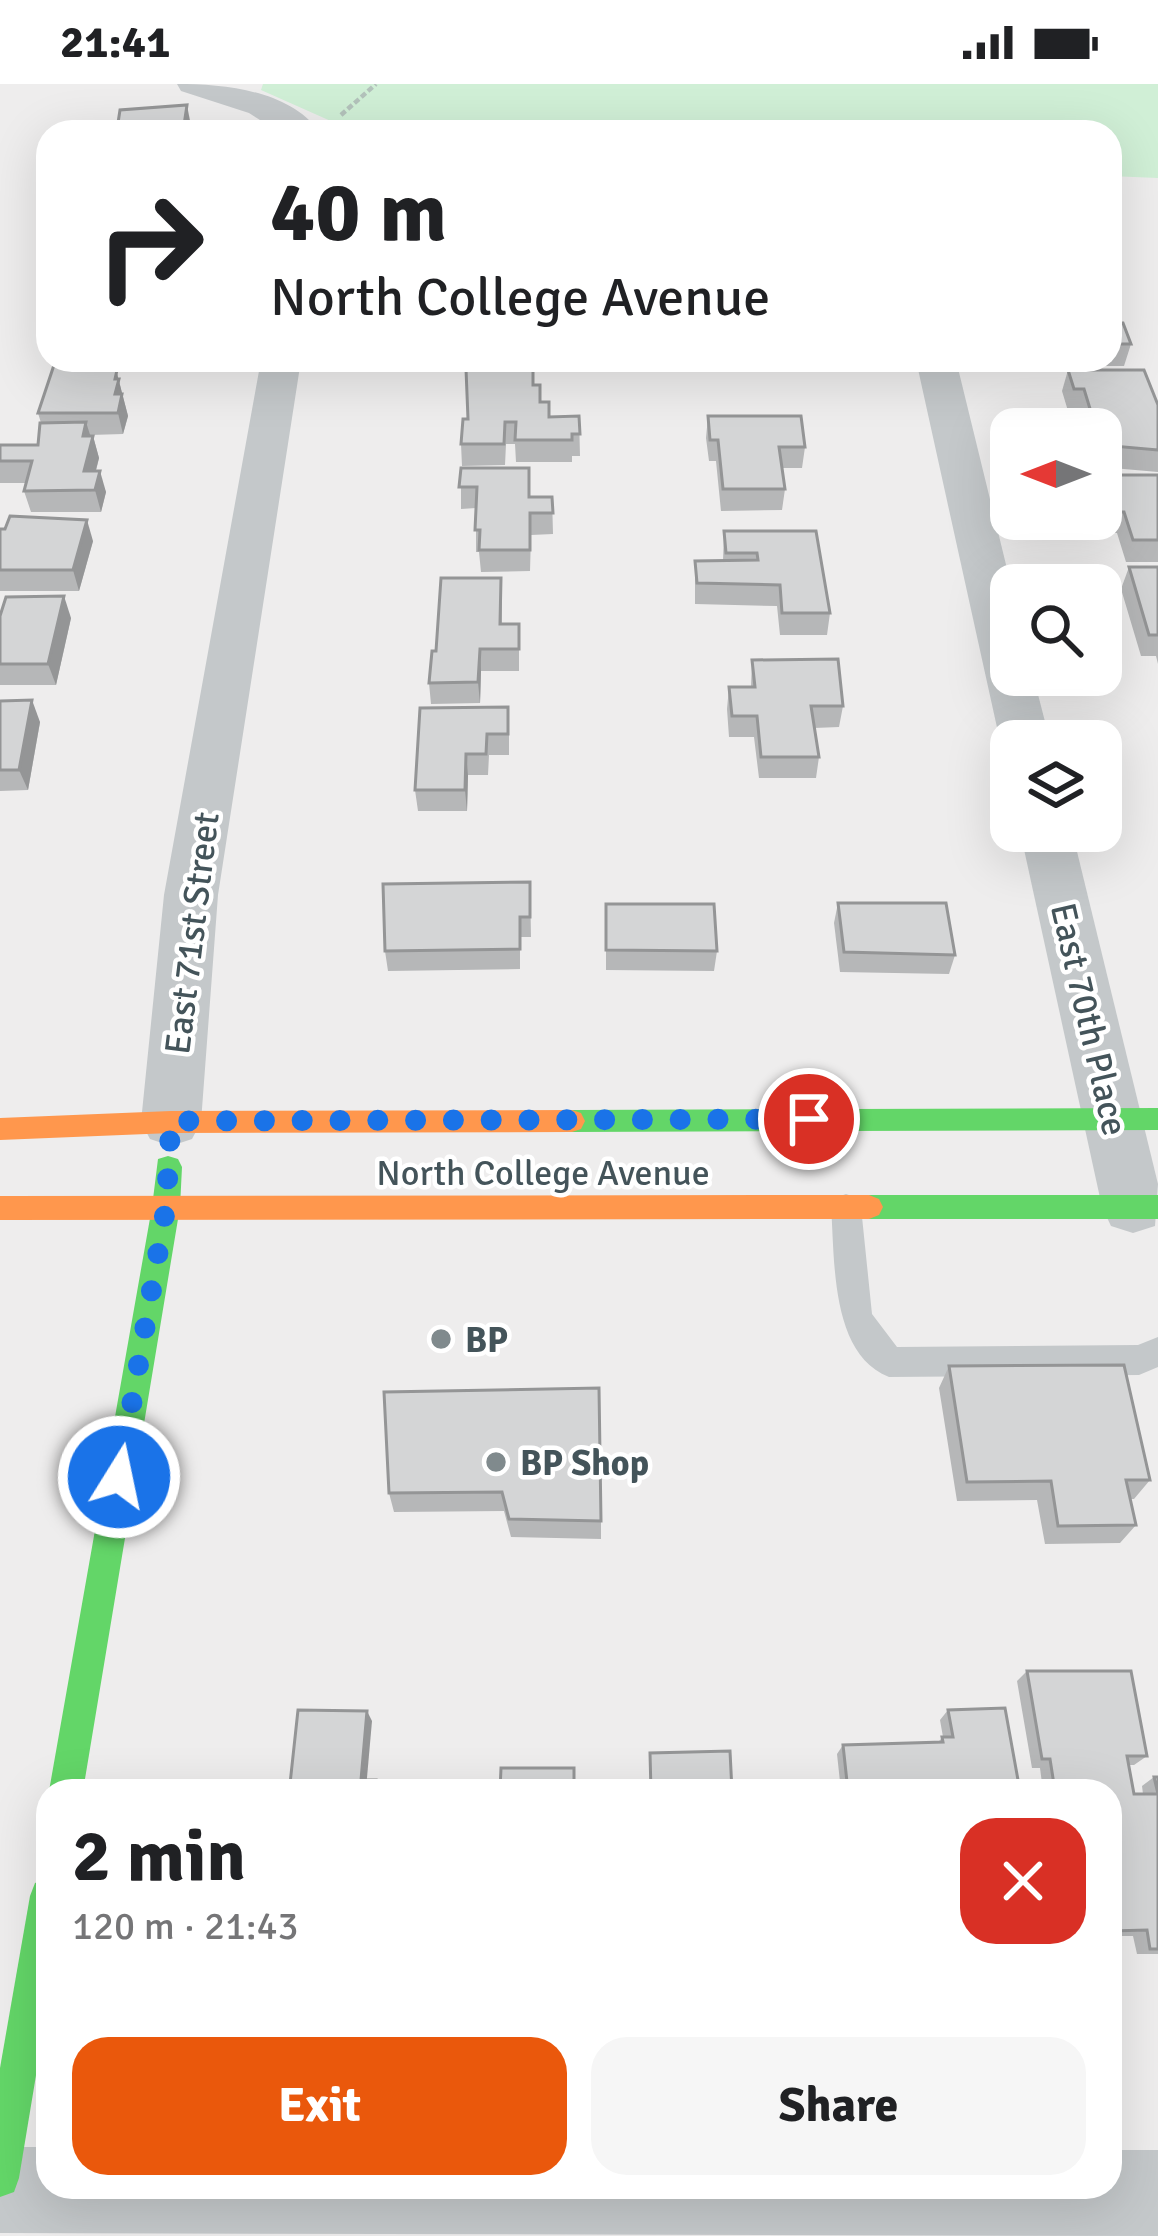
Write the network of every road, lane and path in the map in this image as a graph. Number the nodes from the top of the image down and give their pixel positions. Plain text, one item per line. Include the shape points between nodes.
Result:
1 (193, 84) edge
2 (285, 120) edge
3 (279, 372) edge
4 (939, 372) edge
5 (1020, 720) edge
6 (1053, 852) edge
7 (1136, 1119) edge
8 (171, 1121) junction
9 (0, 1129) edge
10 (166, 1207) junction
11 (846, 1207) junction
12 (1146, 1207) edge
13 (0, 1208) edge
14 (1158, 1352) edge
15 (68, 1779) edge
16 (36, 1966) edge
17 (0, 2178) edge
18 (0, 2190) edge
19 (36, 2190) edge
20 (1122, 2193) edge
21 (1158, 2193) edge

1 - 2 street
3 - 8 street, East 71st Street via 191,895
4 - 5 street
6 - 7 street, East 70th Place
7 - 8 main road, North College Avenue
7 - 12 street, East 70th Place
8 - 9 main road, North College Avenue
8 - 10 main road, East 71st Street
10 - 11 main road, North College Avenue
10 - 13 main road, North College Avenue
10 - 15 main road, East 71st Street
11 - 12 main road, North College Avenue
11 - 14 lane via 856,1319 889,1362 1139,1360
16 - 17 main road
18 - 19 street
20 - 21 street

